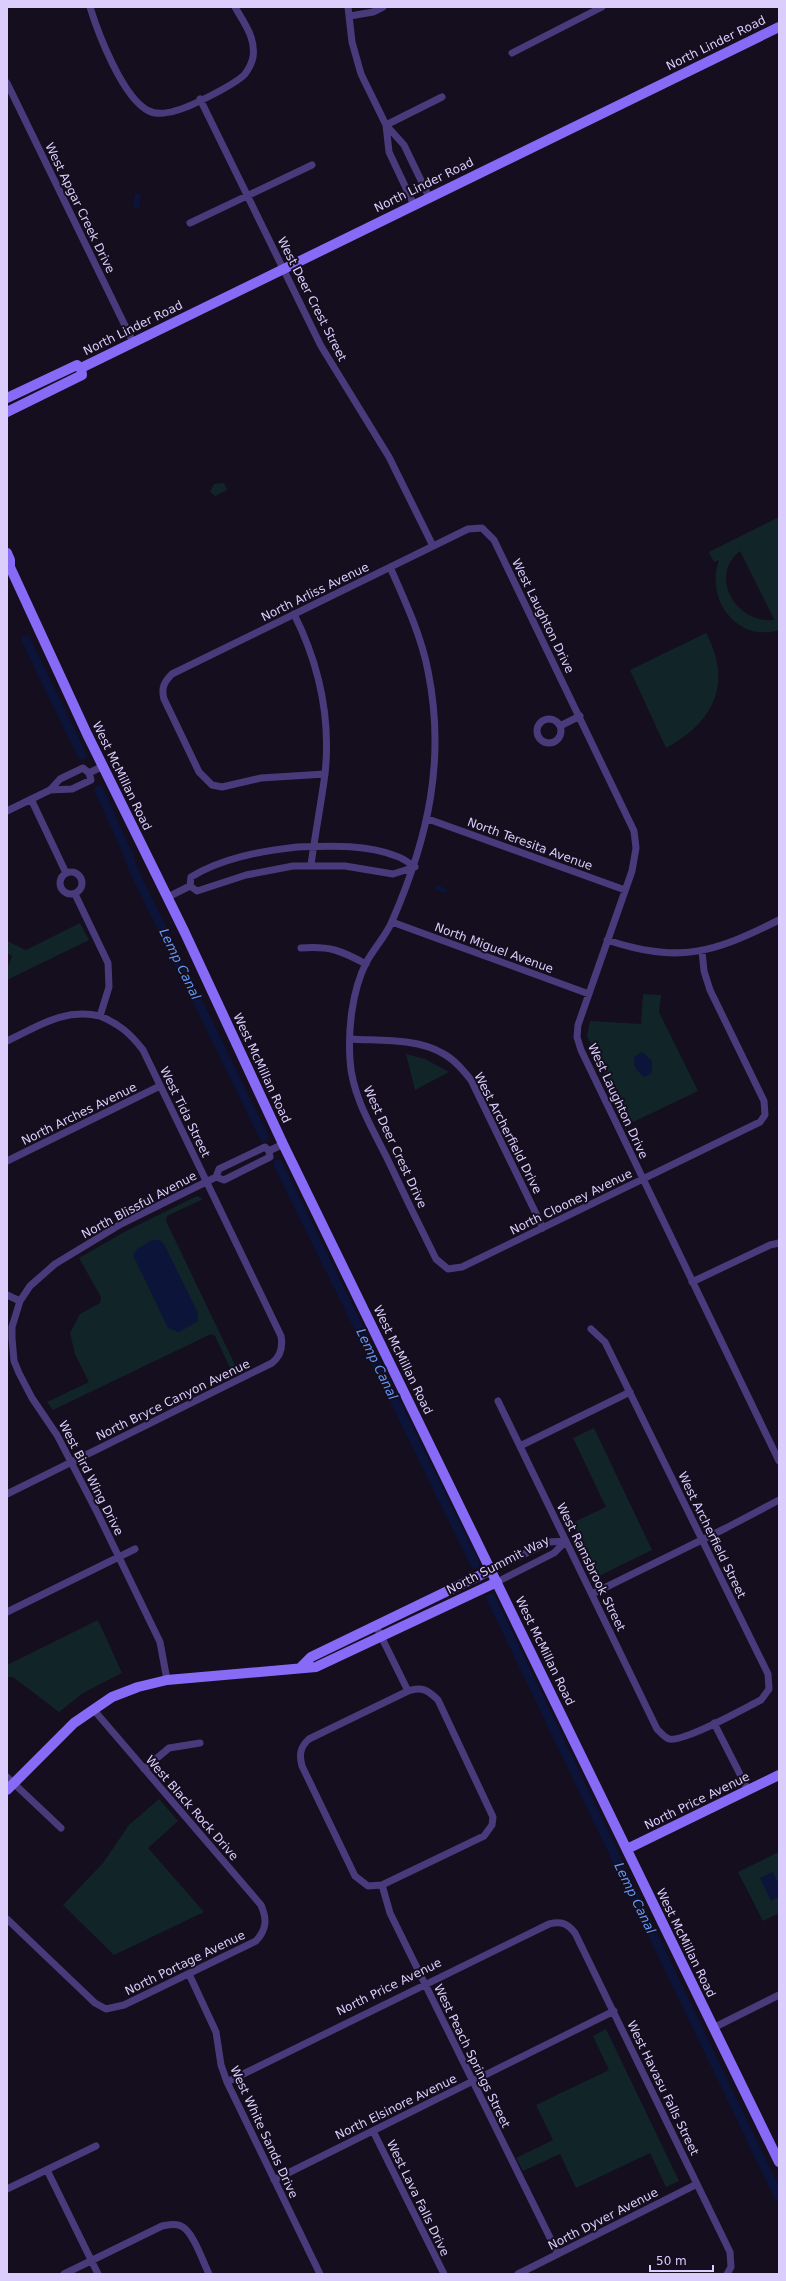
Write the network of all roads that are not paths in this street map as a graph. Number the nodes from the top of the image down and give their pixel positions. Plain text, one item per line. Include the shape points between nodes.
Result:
1 (90, 7) edge
2 (235, 7) edge
3 (348, 7) edge
4 (383, 7) edge
5 (600, 8) edge
6 (350, 16) junction
7 (779, 27) edge
8 (512, 53) dead end
9 (8, 88) edge
10 (442, 97) dead end
11 (200, 99) junction
12 (386, 125) junction
13 (312, 165) dead end
14 (248, 196) junction
15 (429, 197) junction
16 (414, 205) junction
17 (190, 223) dead end
18 (283, 269) junction
19 (133, 342) junction
20 (81, 368) junction
21 (7, 398) edge
22 (7, 412) edge
23 (482, 528) joint
24 (433, 546) junction
25 (7, 553) edge
26 (8, 567) edge
27 (390, 567) junction
28 (294, 614) junction
29 (580, 716) junction
30 (560, 726) dead end
31 (103, 766) junction
32 (89, 773) junction
33 (325, 774) junction
34 (50, 790) junction
35 (31, 799) junction
36 (7, 810) edge
37 (428, 819) junction
38 (314, 846) junction
39 (311, 865) junction
40 (415, 867) junction
41 (66, 874) junction
42 (190, 886) junction
43 (625, 890) junction
44 (75, 894) junction
45 (168, 897) junction
46 (779, 920) edge
47 (392, 922) junction
48 (607, 940) junction
49 (301, 948) dead end
50 (702, 951) junction
51 (366, 964) junction
52 (589, 994) junction
53 (100, 1016) junction
54 (350, 1039) junction
55 (7, 1041) edge
56 (160, 1086) junction
57 (283, 1144) junction
58 (269, 1151) junction
59 (7, 1161) edge
60 (216, 1177) junction
61 (643, 1180) junction
62 (206, 1182) junction
63 (543, 1228) junction
64 (779, 1243) edge
65 (448, 1269) joint
66 (692, 1282) junction
67 (7, 1295) edge
68 (20, 1301) junction
69 (591, 1329) dead end
70 (280, 1352) joint
71 (630, 1392) junction
72 (498, 1401) dead end
73 (520, 1446) junction
74 (779, 1461) edge
75 (72, 1462) junction
76 (7, 1494) edge
77 (779, 1500) edge
78 (703, 1540) junction
79 (566, 1541) junction
80 (135, 1549) dead end
81 (118, 1557) junction
82 (491, 1570) junction
83 (497, 1582) junction
84 (592, 1594) junction
85 (7, 1612) edge
86 (376, 1626) junction
87 (382, 1636) junction
88 (300, 1668) junction
89 (167, 1680) junction
90 (408, 1691) junction
91 (93, 1709) junction
92 (714, 1723) junction
93 (200, 1743) dead end
94 (144, 1769) junction
95 (779, 1775) edge
96 (9, 1783) edge
97 (748, 1790) junction
98 (61, 1828) dead end
99 (627, 1849) junction
100 (382, 1885) junction
101 (7, 1919) edge
102 (565, 1923) joint
103 (266, 1926) joint
104 (189, 1974) junction
105 (424, 1984) junction
106 (779, 1995) edge
107 (614, 2012) junction
108 (713, 2028) junction
109 (227, 2082) junction
110 (472, 2082) junction
111 (374, 2131) junction
112 (96, 2146) dead end
113 (779, 2162) edge
114 (47, 2170) junction
115 (274, 2180) junction
116 (698, 2184) junction
117 (7, 2189) edge
118 (558, 2254) junction
119 (92, 2261) junction
120 (317, 2273) edge
121 (64, 2274) edge
122 (98, 2274) edge
123 (209, 2274) edge
124 (444, 2274) edge
125 (518, 2274) edge
126 (727, 2274) edge

1 - 11 street via 96,29 128,93 137,104 150,112 164,113 179,110
2 - 11 street via 254,45 253,59 246,73 240,78
3 - 6 street
4 - 6 street via 373,12
5 - 8 street
6 - 12 street via 352,42 361,74
7 - 15 main road, North Linder Road
9 - 19 street, West Apgar Creek Drive
10 - 12 street
11 - 14 street, West Deer Crest Street
12 - 15 street via 404,145
12 - 16 street via 389,152
13 - 14 street
14 - 17 street
14 - 18 street, West Deer Crest Street
15 - 16 main road, North Linder Road
16 - 18 main road, North Linder Road
18 - 19 main road, North Linder Road
18 - 24 street, West Deer Crest Street via 321,346 389,457
19 - 20 main road, North Linder Road
20 - 21 main road, North Linder Road via 77,365
20 - 22 main road, North Linder Road via 82,375
23 - 24 street, North Arliss Avenue via 468,529
23 - 29 street, West Laughton Drive via 494,540
24 - 27 street, North Arliss Avenue
25 - 26 main road, West McMillan Road via 10,560
26 - 31 main road, West McMillan Road
27 - 28 street, North Arliss Avenue
27 - 37 street, West Deer Crest Drive via 409,611 428,671 433,716 434,766
28 - 33 street via 307,640 321,692 326,734
28 - 33 street, North Arliss Avenue via 172,674 163,686 164,699 199,772 212,785 222,787 261,778
29 - 30 street
29 - 43 street, West Laughton Drive via 634,830 636,848
31 - 32 street
31 - 45 main road, West McMillan Road
32 - 34 street via 83,768 60,780
32 - 34 street via 91,780 72,789
33 - 38 street
34 - 35 street
35 - 36 street
35 - 41 street
37 - 40 street, West Deer Crest Drive
37 - 43 street, North Teresita Avenue
38 - 39 street
38 - 40 street via 367,849 397,856
38 - 42 street via 250,855 204,870 192,877
39 - 40 street via 345,866 393,874
39 - 42 street via 246,875 197,891
40 - 47 street, West Deer Crest Drive
41 - 44 street via 61,879 60,886 68,894
41 - 44 street via 73,872 81,879 81,889
42 - 45 street
43 - 48 street, West Laughton Drive
44 - 53 street via 108,963 109,987
45 - 57 main road, West McMillan Road
46 - 50 street via 724,945
47 - 51 street, West Deer Crest Drive
47 - 52 street, North Miguel Avenue
48 - 50 street via 636,950 664,954
48 - 52 street, West Laughton Drive
49 - 51 street via 339,950
50 - 61 street, North Clooney Avenue via 704,971 710,990 764,1101 765,1115 754,1126
51 - 54 street, West Deer Crest Drive via 352,1010
52 - 61 street, West Laughton Drive via 577,1037
53 - 55 street, West Tida Street via 84,1012 67,1014
53 - 56 street, West Tida Street via 115,1022 130,1033 143,1050
54 - 63 street, West Archerfield Drive via 423,1046 442,1052 458,1066 472,1080
54 - 65 street, West Deer Crest Drive via 353,1080 360,1103 436,1259
56 - 59 street, North Arches Avenue
56 - 62 street, West Tida Street
57 - 58 street, North Blissful Avenue
57 - 82 main road, West McMillan Road
58 - 60 street, North Blissful Avenue via 265,1147 219,1169
58 - 60 street, North Blissful Avenue via 270,1158 224,1180
60 - 62 street, North Blissful Avenue
61 - 63 street, North Clooney Avenue
61 - 66 street, West Laughton Drive
62 - 68 street, North Blissful Avenue via 121,1224 55,1264 30,1286
62 - 70 street, West Tida Street via 281,1336 283,1345
63 - 65 street, North Clooney Avenue via 462,1267
64 - 66 street
66 - 74 street, West Laughton Drive
67 - 68 street
68 - 75 street, West Bird Wing Drive via 12,1327 14,1361 25,1385
69 - 71 street, West Archerfield Street via 605,1342
70 - 75 street, North Bryce Canyon Avenue via 272,1364
71 - 73 street
71 - 78 street, West Archerfield Street
72 - 73 street, West Ramsbrook Street
73 - 79 street, West Ramsbrook Street
75 - 76 street, North Bryce Canyon Avenue
75 - 81 street, West Bird Wing Drive
77 - 78 street
78 - 84 street
78 - 92 street, West Archerfield Street via 768,1674 769,1689 761,1700
79 - 82 street, North Summit Way via 549,1542
79 - 83 street, North Summit Way via 554,1553
79 - 84 street, West Ramsbrook Street
80 - 81 street
81 - 85 street
81 - 89 street, West Bird Wing Drive via 160,1642
82 - 83 main road, West McMillan Road
82 - 86 main road, North Summit Way
83 - 87 main road, North Summit Way
83 - 99 main road, West McMillan Road
84 - 92 street, West Ramsbrook Street via 657,1729 669,1739 684,1738
86 - 87 street
86 - 88 main road, North Summit Way via 311,1657
87 - 88 main road, North Summit Way via 316,1667
87 - 90 street
88 - 89 main road, North Summit Way
89 - 91 main road, North Summit Way via 112,1697
90 - 100 street via 309,1739 300,1752 302,1766 355,1876 368,1886
90 - 100 street via 423,1688 438,1700 491,1810 492,1825 484,1836
91 - 94 street, West Black Rock Drive
91 - 96 main road, North Summit Way via 74,1722
92 - 97 street
93 - 94 street via 169,1748
94 - 103 street, West Black Rock Drive via 261,1905 266,1916
95 - 97 main road, North Price Avenue
96 - 98 street
97 - 99 main road, North Price Avenue
99 - 108 main road, West McMillan Road
100 - 105 street, West Peach Springs Street via 390,1913
101 - 104 street, North Portage Avenue via 95,2003 106,2009 124,2005
102 - 105 street, North Price Avenue via 549,1924
102 - 107 street, West Havasu Falls Street via 575,1933
103 - 104 street, North Portage Avenue via 256,1941
104 - 109 street, West White Sands Drive via 216,2032 220,2065
105 - 109 street, North Price Avenue
105 - 110 street, West Peach Springs Street
106 - 108 street
107 - 110 street, North Elsinore Avenue
107 - 116 street, West Havasu Falls Street
108 - 113 main road, West McMillan Road
109 - 115 street, West White Sands Drive
110 - 111 street, North Elsinore Avenue
110 - 118 street, West Peach Springs Street
111 - 115 street, North Elsinore Avenue
111 - 124 street, West Lava Falls Drive
112 - 114 street
114 - 117 street
114 - 119 street
115 - 120 street, West White Sands Drive
116 - 118 street, North Dyver Avenue
116 - 126 street, West Havasu Falls Street via 730,2252 731,2267
118 - 125 street, North Dyver Avenue
119 - 121 street
119 - 122 street
119 - 123 street via 162,2226 172,2224 181,2226 190,2234

